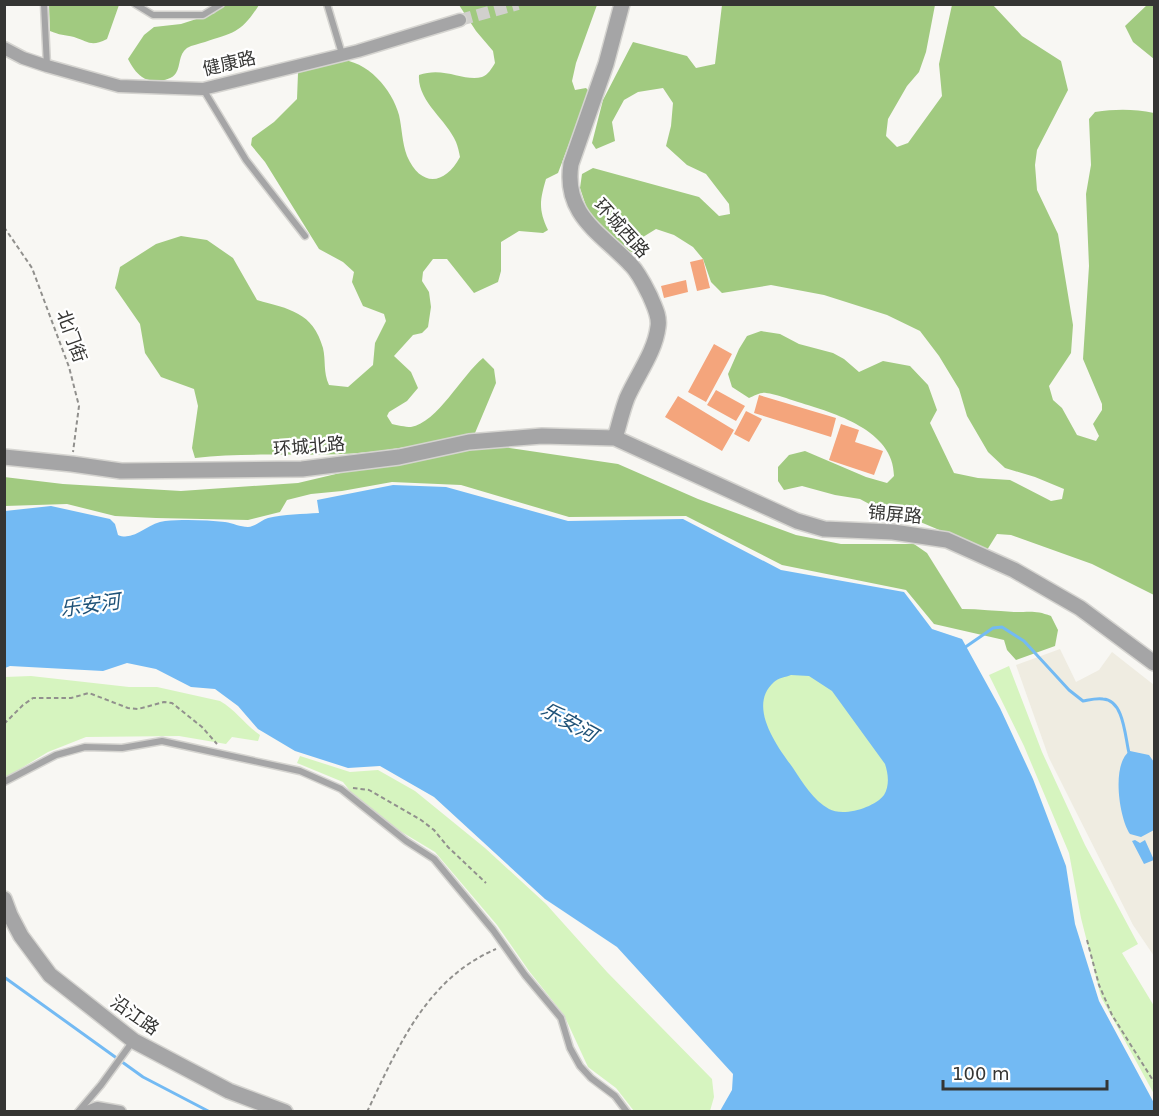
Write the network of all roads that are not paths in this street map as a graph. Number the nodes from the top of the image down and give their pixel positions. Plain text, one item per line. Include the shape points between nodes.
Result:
1 (44, 4) edge
2 (135, 4) edge
3 (221, 4) edge
4 (327, 4) edge
5 (622, 4) edge
6 (460, 20) tunnel mouth
7 (4, 48) edge
8 (342, 54) junction
9 (47, 66) junction
10 (203, 89) junction
11 (305, 236) dead end
12 (615, 438) junction
13 (4, 458) edge
14 (1155, 663) edge
15 (4, 782) edge
16 (4, 899) edge
17 (134, 1041) junction
18 (78, 1112) edge
19 (87, 1112) edge
20 (120, 1112) edge
21 (285, 1112) edge
22 (627, 1112) edge

1 - 9 lane
2 - 3 lane via 153,15 204,15
4 - 8 lane
5 - 12 street, 环城西路 via 569,180 582,217 633,266 656,309 659,326 627,398
6 - 8 street, 健康路
7 - 9 street, 健康路
8 - 10 street, 健康路
9 - 10 street, 健康路 via 119,86
10 - 11 lane via 246,160
12 - 13 street, 环城北路 via 542,436 470,442 302,469 121,471
12 - 14 street, 锦屏路 via 797,521 824,529 893,532 947,540 1014,570 1080,608
15 - 22 lane via 56,755 85,747 122,748 162,741 300,771 341,789 434,859 561,1018 580,1066 615,1096
16 - 17 street, 沿江路 via 21,936 50,975
17 - 18 lane
17 - 21 street, 沿江路 via 229,1091
19 - 20 street via 97,1108

